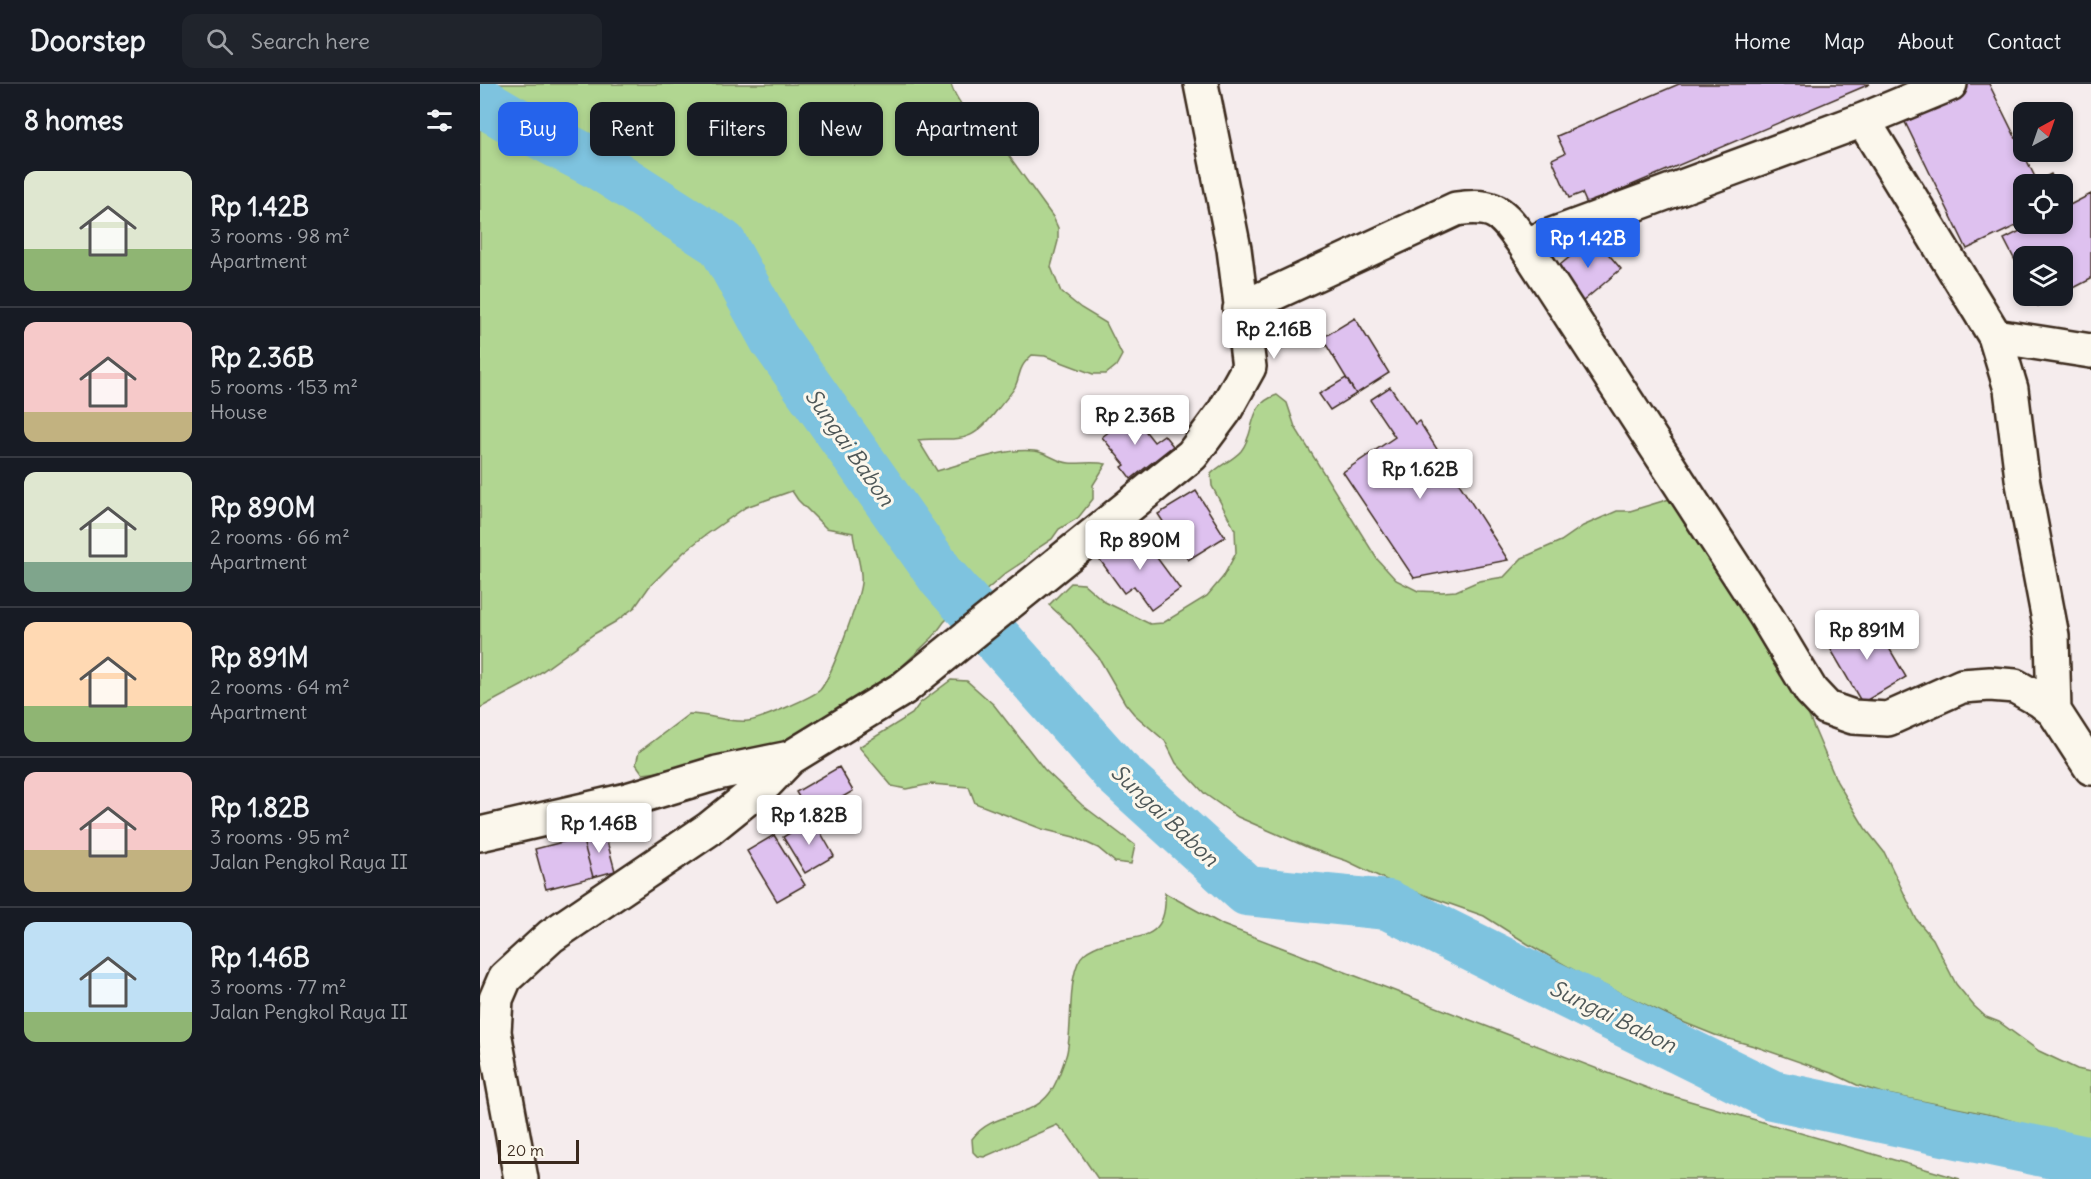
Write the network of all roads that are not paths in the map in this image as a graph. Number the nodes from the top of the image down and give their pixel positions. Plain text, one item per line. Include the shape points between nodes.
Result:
1 (1201, 84) edge
2 (1950, 84) edge
3 (1863, 120) junction
4 (1525, 245) junction
5 (1240, 309) junction
6 (1995, 336) junction
7 (2091, 351) edge
8 (2054, 711) junction
9 (790, 758) junction
10 (2091, 768) edge
11 (480, 834) edge
12 (521, 1179) edge

1 - 5 street via 1234,249
2 - 3 street
3 - 4 street
3 - 6 street
4 - 5 street via 1497,212 1478,206 1456,209
4 - 8 street via 1766,615 1811,691 1827,708 1853,717 1888,719 1962,686 1990,684 2015,686
5 - 9 street via 1249,367 1224,412 1192,455 904,688
6 - 7 street
6 - 8 street via 2012,388 2022,478 2052,636
8 - 10 street
9 - 11 street
9 - 12 street via 709,829 551,936 505,978 495,999 494,1032

